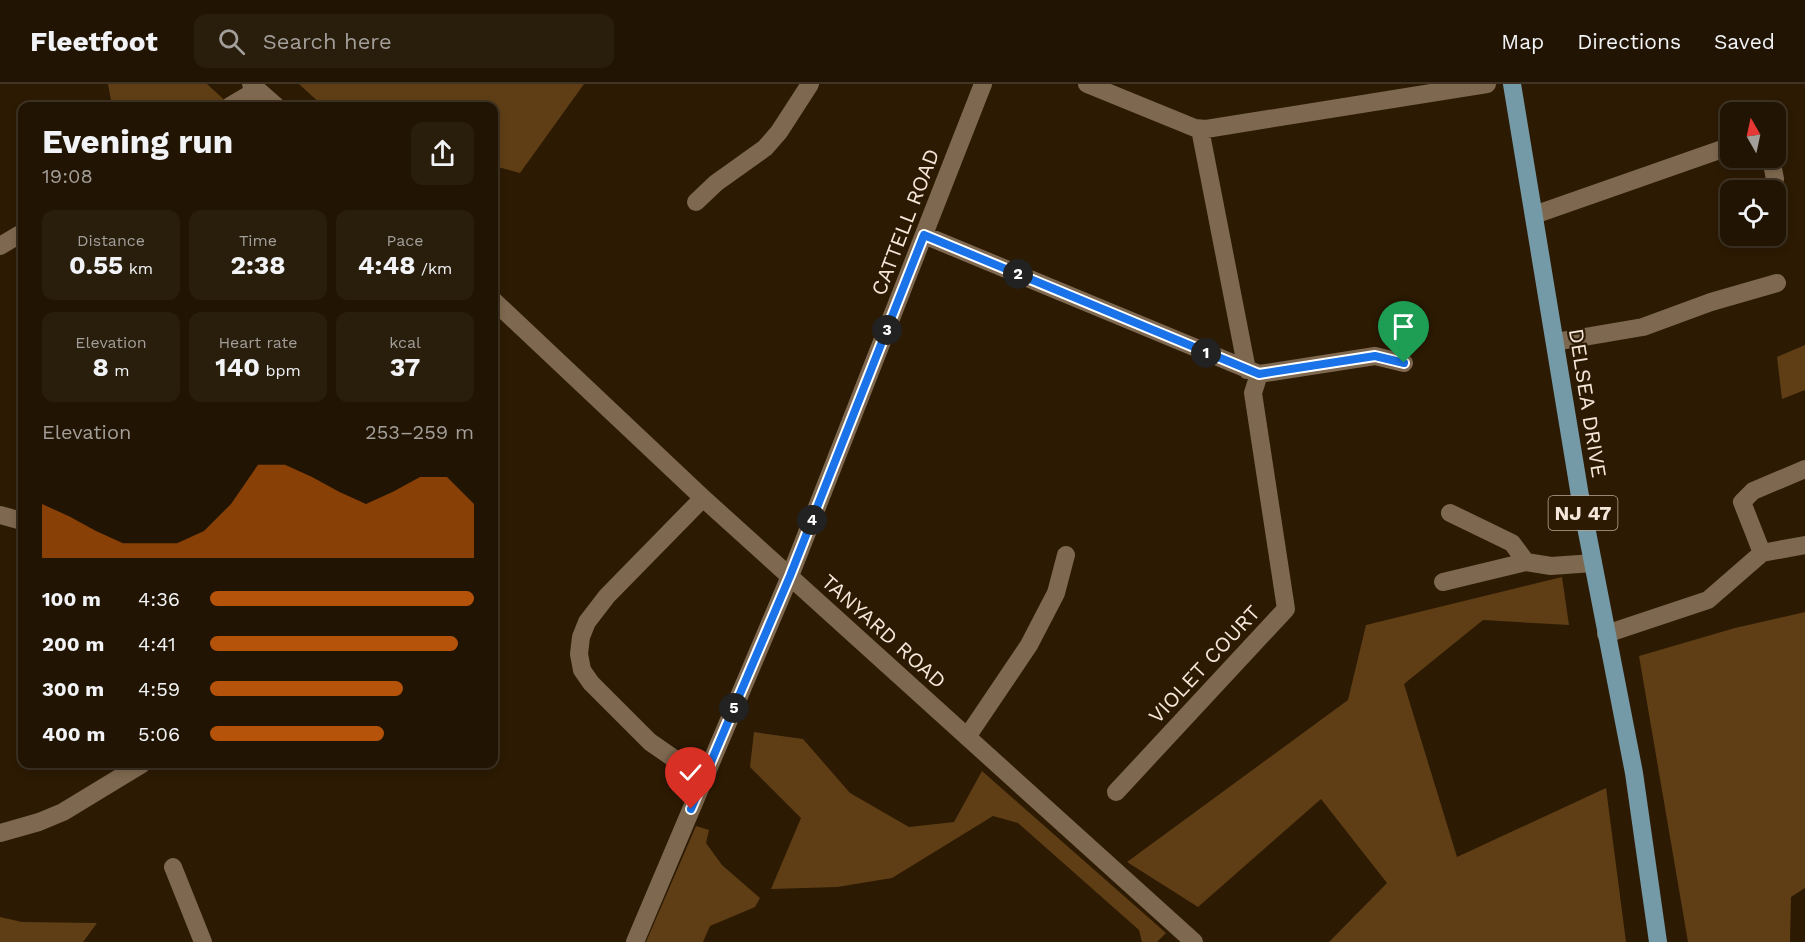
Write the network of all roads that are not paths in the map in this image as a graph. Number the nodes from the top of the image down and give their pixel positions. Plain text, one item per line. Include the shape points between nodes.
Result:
1 (810, 84) edge
2 (1086, 84) edge
3 (1487, 84) edge
4 (1512, 84) edge
5 (976, 86) edge
6 (254, 87) edge
7 (235, 102) edge
8 (271, 102) edge
9 (1200, 129) junction
10 (1720, 150) edge
11 (1773, 168) edge
12 (1775, 178) dead end
13 (696, 202) dead end
14 (1534, 215) junction
15 (18, 235) edge
16 (924, 235) junction
17 (0, 246) edge
18 (1777, 283) dead end
19 (498, 306) edge
20 (1555, 342) junction
21 (1404, 363) dead end
22 (1253, 372) junction
23 (1805, 469) edge
24 (703, 498) junction
25 (1450, 513) dead end
26 (0, 514) edge
27 (18, 520) edge
28 (1805, 545) edge
29 (1762, 553) junction
30 (1065, 555) dead end
31 (1526, 562) junction
32 (1593, 563) junction
33 (790, 576) junction
34 (1443, 582) dead end
35 (1606, 634) junction
36 (967, 737) junction
37 (135, 768) edge
38 (708, 770) junction
39 (1116, 792) dead end
40 (0, 833) edge
41 (173, 867) dead end
42 (202, 942) edge
43 (635, 942) edge
44 (1194, 942) edge
45 (1658, 942) edge

1 - 13 street via 765,148
2 - 9 street
3 - 9 street
4 - 14 main road, DELSEA DRIVE / NJ 47
5 - 16 street, CATTELL ROAD
6 - 7 street
6 - 8 street
9 - 22 street
10 - 14 street
11 - 12 street
14 - 20 main road, DELSEA DRIVE / NJ 47
15 - 17 street
16 - 22 street
16 - 33 street, CATTELL ROAD
18 - 20 street via 1643,327
19 - 24 street, TANYARD ROAD
20 - 32 main road, DELSEA DRIVE / NJ 47
21 - 22 street via 1375,356
22 - 39 street, VIOLET COURT via 1286,609
23 - 29 street via 1753,491 1742,502
24 - 33 street, TANYARD ROAD
24 - 38 street via 607,596 587,622 580,637 579,654 582,670 591,683 650,742 676,760
25 - 31 street via 1512,543
26 - 27 street
28 - 29 street
29 - 35 street via 1708,600
30 - 36 street via 1056,593 1029,645
31 - 32 street via 1551,566
31 - 34 street
32 - 35 main road, DELSEA DRIVE / NJ 47
33 - 36 street, TANYARD ROAD
33 - 38 street, CATTELL ROAD
35 - 45 main road, DELSEA DRIVE / NJ 47 via 1634,773
36 - 44 street, TANYARD ROAD
37 - 40 street via 63,812
38 - 43 street, CATTELL ROAD
41 - 42 street

